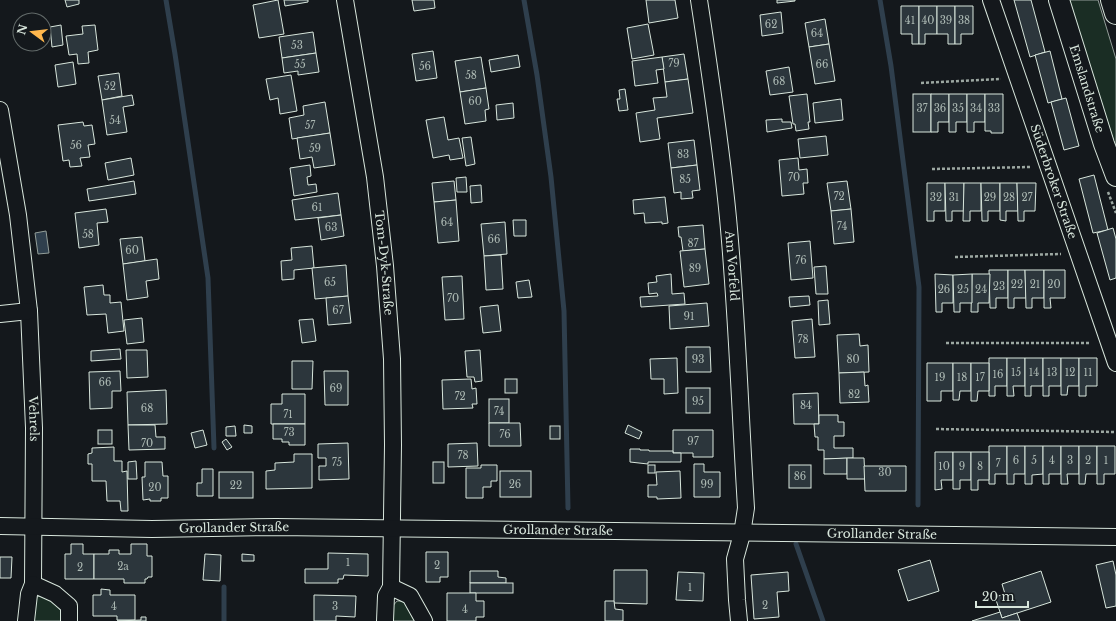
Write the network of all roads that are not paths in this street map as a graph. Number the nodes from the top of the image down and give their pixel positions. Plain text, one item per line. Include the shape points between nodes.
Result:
1 (345, 0) edge
2 (699, 0) edge
3 (991, 0) edge
4 (1059, 0) edge
5 (1112, 0) edge
6 (1116, 13) edge
7 (0, 110) edge
8 (1116, 176) edge
9 (29, 311) junction
10 (0, 314) edge
11 (1116, 363) edge
12 (0, 526) edge
13 (34, 526) junction
14 (392, 528) junction
15 (742, 534) junction
16 (1116, 538) edge
17 (34, 584) junction
18 (391, 587) junction
19 (26, 621) edge
20 (69, 621) edge
21 (385, 621) edge
22 (424, 621) edge
23 (739, 621) edge

1 - 14 street, Tom-Dyk-Straße via 375,177 385,266 392,359
2 - 15 street, Am Vorfeld via 728,218 746,508
3 - 11 street, Süderbroker Straße
4 - 8 street, Emslandstraße
5 - 6 highway
7 - 9 street, Vehrels via 18,215
9 - 10 street
9 - 13 street, Vehrels via 34,428
12 - 13 street, Grollander Straße
13 - 14 street, Grollander Straße via 152,529
13 - 17 street, Vehrels
14 - 15 street, Grollander Straße
14 - 18 street, Tom-Dyk-Straße
15 - 16 street, Grollander Straße
15 - 23 street, Am Vorfeld via 735,560
17 - 19 street, Vehrels via 29,594
17 - 20 street via 55,594 69,606
18 - 21 street, Tom-Dyk-Straße via 386,596
18 - 22 street via 410,596

